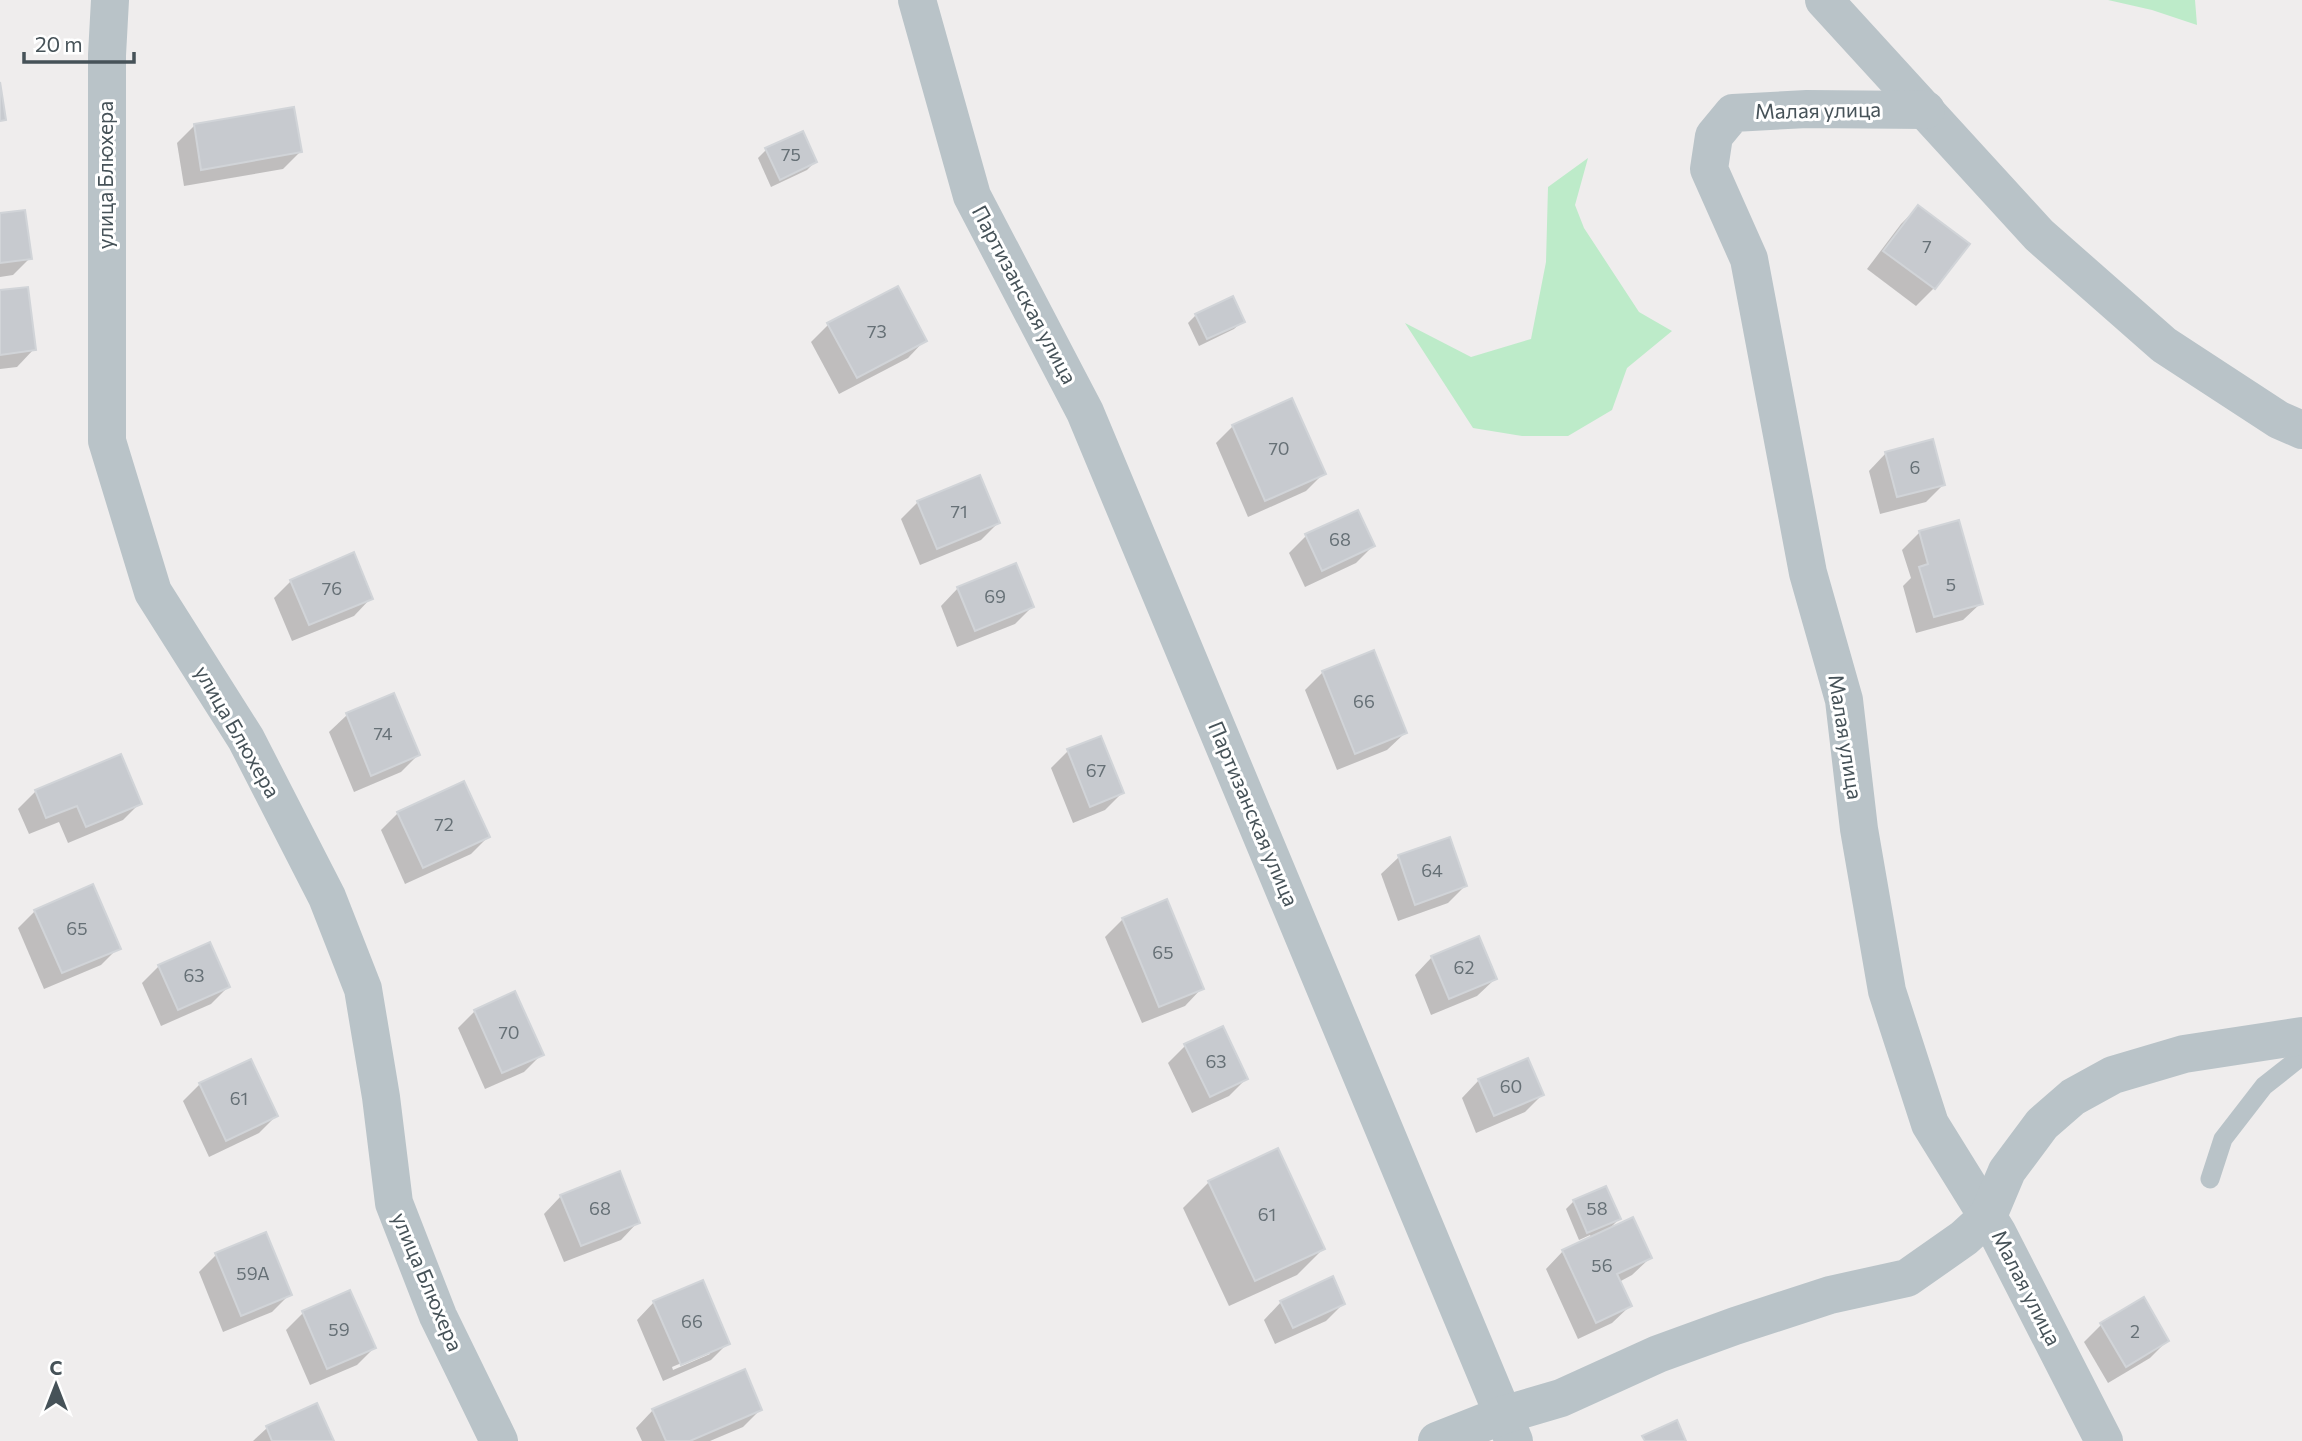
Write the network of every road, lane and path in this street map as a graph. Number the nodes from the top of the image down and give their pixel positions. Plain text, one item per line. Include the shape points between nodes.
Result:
1 (110, 0) edge
2 (917, 0) edge
3 (1824, 0) edge
4 (1926, 110) junction
5 (2302, 430) edge
6 (2302, 1036) edge
7 (2302, 1056) edge
8 (2210, 1179) dead end
9 (1988, 1216) junction
10 (1508, 1428) edge
11 (499, 1441) edge
12 (1437, 1441) edge
13 (2104, 1441) edge

1 - 11 street, улица Блюхера via 107,441 153,593 246,739 331,908 363,989 394,1203 438,1316
2 - 10 street, Партизанская улица via 972,196 1085,412
3 - 4 street
4 - 5 street via 2039,234 2164,345 2279,420
4 - 9 street, Малая улица via 1733,113 1714,136 1709,169 1749,259 1808,573 1844,701 1859,829 1887,991 1930,1125
6 - 9 street via 2184,1054 2113,1075 2073,1097 2042,1124 2007,1171
7 - 8 lane via 2264,1086 2223,1139
9 - 10 street via 1907,1278 1830,1295 1658,1354
9 - 13 street, Малая улица
10 - 12 street

